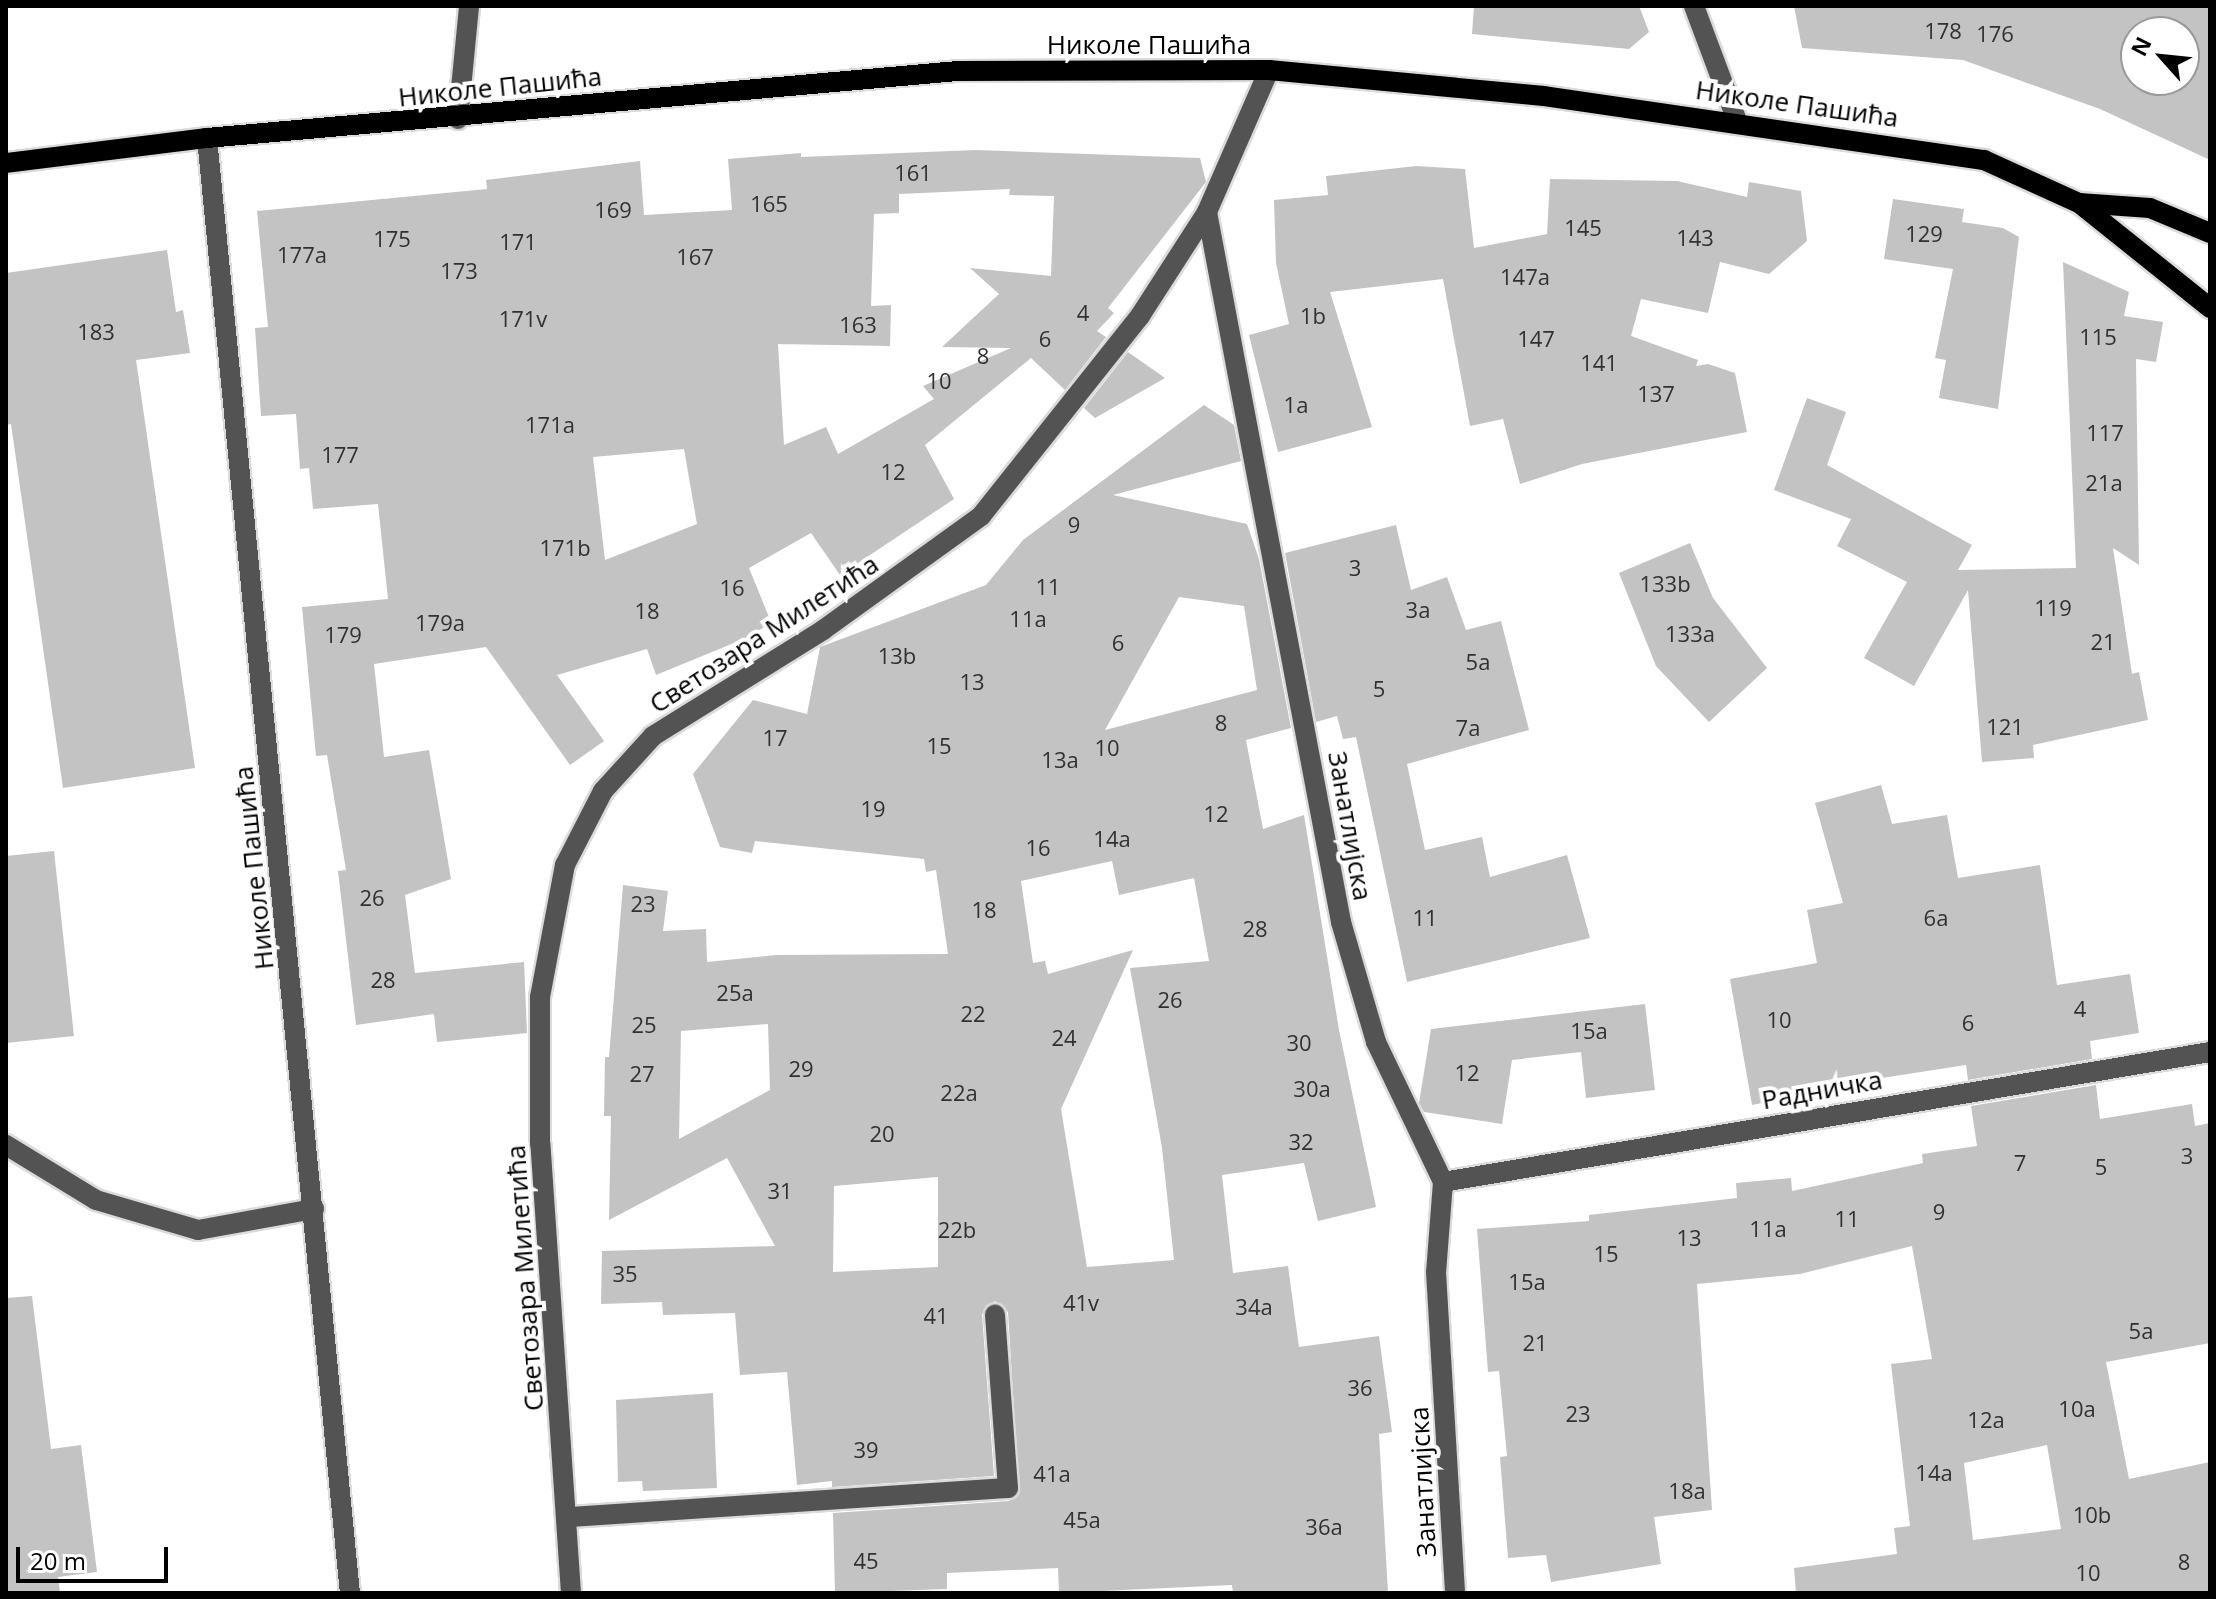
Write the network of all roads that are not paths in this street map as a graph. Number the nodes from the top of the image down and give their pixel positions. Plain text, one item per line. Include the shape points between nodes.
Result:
1 (469, 6) edge
2 (1694, 6) edge
3 (1269, 70) junction
4 (458, 119) junction
5 (1737, 121) junction
6 (207, 138) junction
7 (6, 163) edge
8 (2079, 203) junction
9 (1207, 212) junction
10 (2210, 233) edge
11 (2210, 308) edge
12 (2210, 1052) edge
13 (6, 1145) edge
14 (1443, 1182) junction
15 (314, 1209) junction
16 (995, 1314) dead end
17 (569, 1517) junction
18 (350, 1593) edge
19 (571, 1593) edge
20 (1455, 1593) edge

1 - 4 street
2 - 5 street
3 - 4 main road, Николе Пашића via 957,71
3 - 5 main road, Николе Пашића via 1529,94
3 - 9 street
4 - 6 main road, Николе Пашића
5 - 8 main road, Николе Пашића via 1984,160
6 - 7 main road, Николе Пашића
6 - 15 street, Николе Пашића
8 - 10 main road, Николе Пашића via 2150,208
8 - 11 main road, Николе Пашића
9 - 14 street, Занатлијска via 1341,922 1376,1042
9 - 17 street, Светозара Милетића via 1140,316 981,516 823,630 653,736 603,791 565,865 540,997 540,1144
12 - 14 street, Радничка
13 - 15 street via 96,1200 198,1230
14 - 20 street, Занатлијска via 1436,1272
15 - 18 street, Николе Пашића
16 - 17 street via 1008,1488
17 - 19 street, Светозара Милетића

